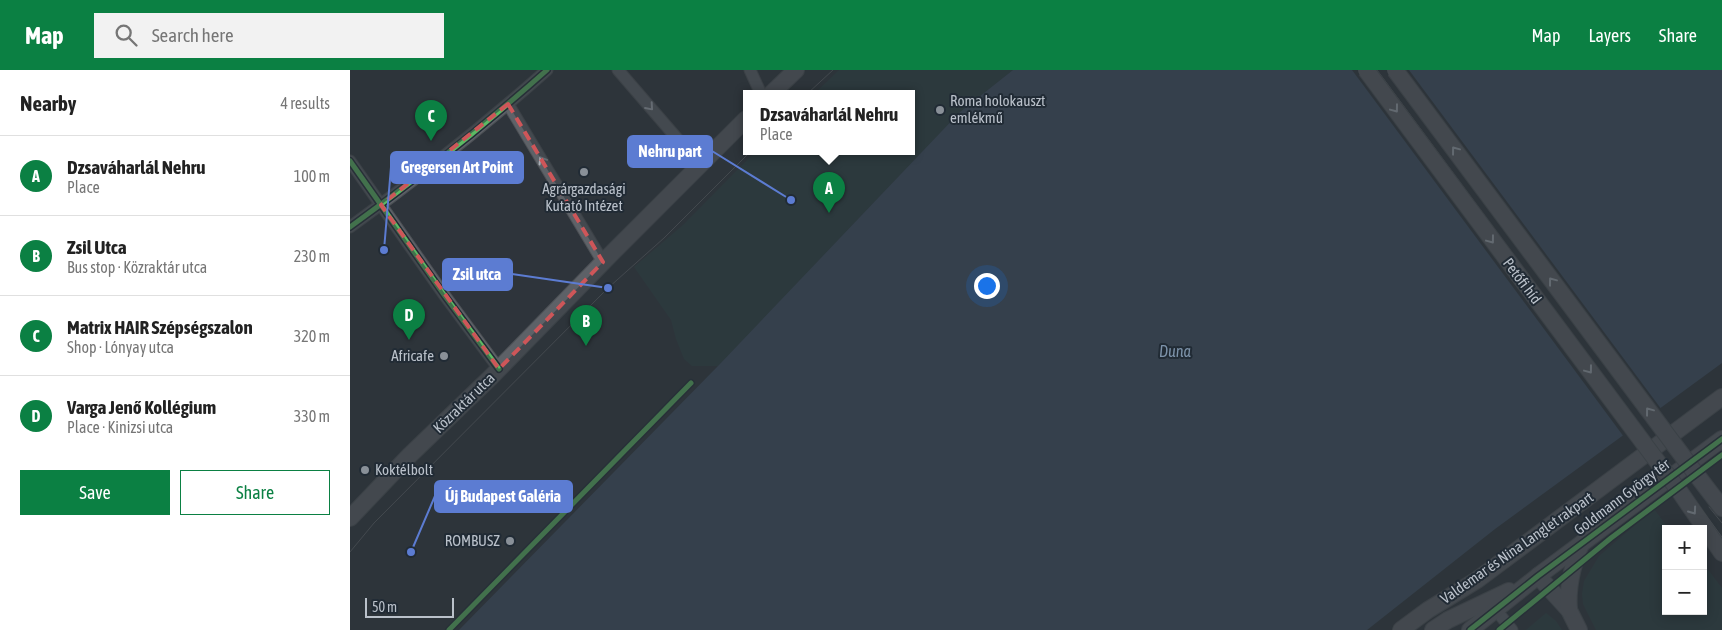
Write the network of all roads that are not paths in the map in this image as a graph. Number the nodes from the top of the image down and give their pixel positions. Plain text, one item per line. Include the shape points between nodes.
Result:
1 (548, 70) edge
2 (618, 70) edge
3 (750, 70) edge
4 (796, 70) edge
5 (1366, 70) edge
6 (1395, 70) edge
7 (759, 90) edge
8 (775, 90) edge
9 (508, 104) junction
10 (743, 122) edge
11 (350, 161) edge
12 (700, 165) junction
13 (381, 205) junction
14 (350, 228) edge
15 (603, 262) junction
16 (499, 369) junction
17 (1722, 397) edge
18 (1722, 438) edge
19 (1722, 508) edge
20 (350, 518) edge
21 (1582, 544) junction
22 (1722, 553) edge
23 (1538, 576) junction
24 (1496, 610) junction
25 (1569, 610) junction
26 (1401, 630) edge
27 (1433, 630) edge
28 (1470, 630) edge
29 (1512, 630) edge
30 (1579, 630) edge

1 - 9 street
2 -> 12 street
3 - 7 street
4 - 8 main road
5 -> 22 main road, Petőfi híd, bridge
19 -> 6 main road, Petőfi híd, bridge
9 - 13 street
15 -> 9 street
10 - 12 main road, Közraktár utca
11 - 13 street
12 - 15 main road, Közraktár utca
13 - 14 street
13 - 16 street
15 - 16 main road, Közraktár utca
16 - 20 main road, Közraktár utca
17 - 26 main road, Valdemar és Nina Langlet rakpart via 1477,580
18 - 21 main road, Goldmann György tér
21 - 23 main road, Goldmann György tér
21 - 25 main road via 1571,572
23 - 24 main road
23 - 25 main road
23 - 27 main road
24 - 28 main road
24 - 29 street
25 - 30 main road

